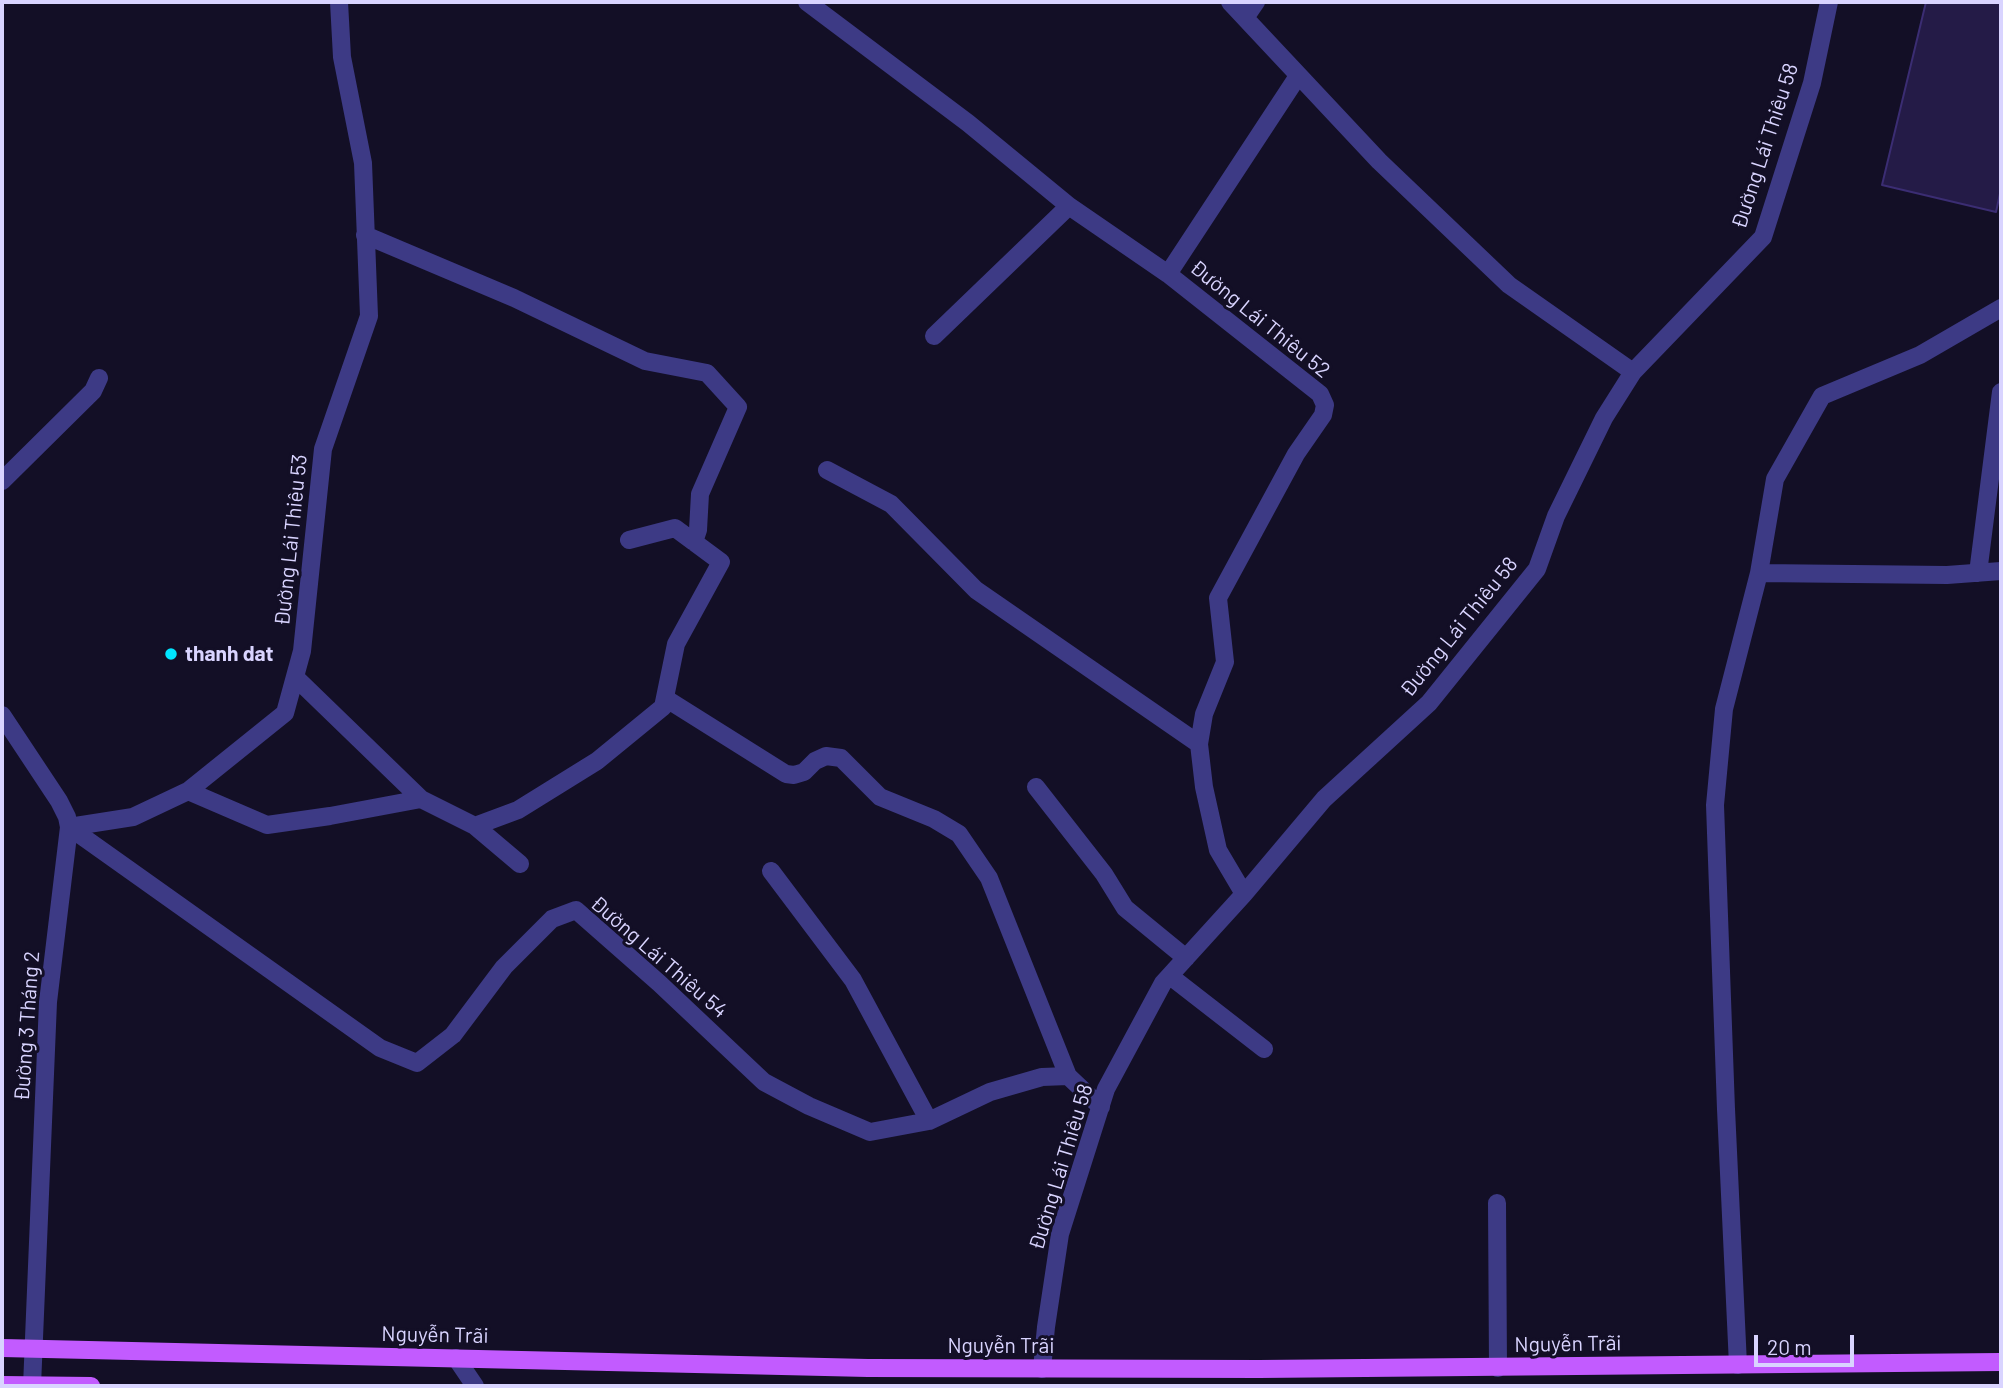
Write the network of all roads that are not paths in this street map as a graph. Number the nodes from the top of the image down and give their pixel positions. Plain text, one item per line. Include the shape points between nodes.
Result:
1 (339, 2) edge
2 (807, 2) edge
3 (1230, 2) edge
4 (1256, 2) edge
5 (1829, 2) edge
6 (1245, 18) junction
7 (1298, 76) junction
8 (1069, 206) junction
9 (365, 235) junction
10 (1168, 274) junction
11 (2001, 308) edge
12 (934, 336) dead end
13 (1633, 372) junction
14 (99, 378) dead end
15 (2001, 392) edge
16 (827, 470) dead end
17 (2, 481) edge
18 (629, 540) dead end
19 (694, 542) junction
20 (2001, 571) edge
21 (1759, 573) junction
22 (1978, 573) junction
23 (295, 677) junction
24 (665, 698) junction
25 (2, 715) edge
26 (1199, 744) junction
27 (1036, 787) dead end
28 (188, 791) junction
29 (421, 799) junction
30 (475, 826) junction
31 (69, 832) junction
32 (520, 864) dead end
33 (771, 871) dead end
34 (1244, 894) junction
35 (1186, 958) junction
36 (1170, 975) junction
37 (1264, 1049) dead end
38 (1068, 1076) junction
39 (1101, 1107) junction
40 (929, 1121) junction
41 (1497, 1203) dead end
42 (2, 1348) edge
43 (33, 1348) junction
44 (456, 1358) junction
45 (2001, 1362) edge
46 (1738, 1365) junction
47 (1499, 1368) junction
48 (1042, 1369) junction
49 (1260, 1378) edge
50 (2, 1385) edge
51 (32, 1386) edge
52 (91, 1386) edge
53 (475, 1386) edge

1 - 9 street, Đường Lái Thiêu 53 via 342,57 363,163
2 - 8 street, Đường Lái Thiêu 52
3 - 6 street
4 - 6 street
5 - 13 street, Đường Lái Thiêu 58 via 1812,83 1763,237
6 - 7 street
7 - 10 street
7 - 13 street via 1379,162 1509,285
8 - 10 street, Đường Lái Thiêu 52
8 - 12 street
9 - 19 street via 514,298 645,361 707,373 738,407 700,494
9 - 23 street, Đường Lái Thiêu 53 via 369,316 323,449 302,651
10 - 26 street, Đường Lái Thiêu 52 via 1320,394 1325,405 1217,598 1225,662 1204,714
11 - 21 street via 1920,355 1822,396 1775,479
13 - 34 street, Đường Lái Thiêu 58 via 1604,418 1556,516 1537,569 1430,703 1324,799
14 - 17 street via 93,391
15 - 22 street
16 - 26 street via 891,504 976,590
18 - 19 street via 675,528
19 - 24 street via 721,562 676,644
20 - 22 street
21 - 22 street
21 - 46 street via 1724,709 1715,805
23 - 28 street, Đường Lái Thiêu 53 via 285,713
23 - 29 street
24 - 30 street via 663,707 597,761 518,810
24 - 38 street via 786,774 804,772 826,756 841,758 880,797 934,818 959,834 989,878
25 - 31 street via 59,801
26 - 34 street, Đường Lái Thiêu 52 via 1218,850
27 - 35 street via 1125,908
28 - 29 street via 267,825
28 - 31 street, Đường Lái Thiêu 53 via 133,817
29 - 30 street
30 - 32 street
31 - 40 street, Đường Lái Thiêu 54 via 380,1048 417,1063 453,1035 504,967 552,919 576,910 764,1082 870,1132
31 - 43 street, Đường 3 Tháng 2 via 48,1002
33 - 40 street via 853,980
34 - 35 street, Đường Lái Thiêu 58
35 - 36 street, Đường Lái Thiêu 58
36 - 37 street
36 - 39 street, Đường Lái Thiêu 58 via 1106,1089
38 - 39 street
38 - 40 street, Đường Lái Thiêu 54 via 1042,1077 990,1092
39 - 48 street, Đường Lái Thiêu 58 via 1060,1234
41 - 47 street
42 - 43 main road, Nguyễn Trãi
43 - 44 main road, Nguyễn Trãi
43 - 51 street, Đường 3 Tháng 2
44 - 48 main road, Nguyễn Trãi
44 - 53 street
45 - 46 main road, Nguyễn Trãi
46 - 47 main road, Nguyễn Trãi
47 - 49 main road, Nguyễn Trãi
48 - 49 main road, Nguyễn Trãi
50 - 51 main road
51 - 52 main road

